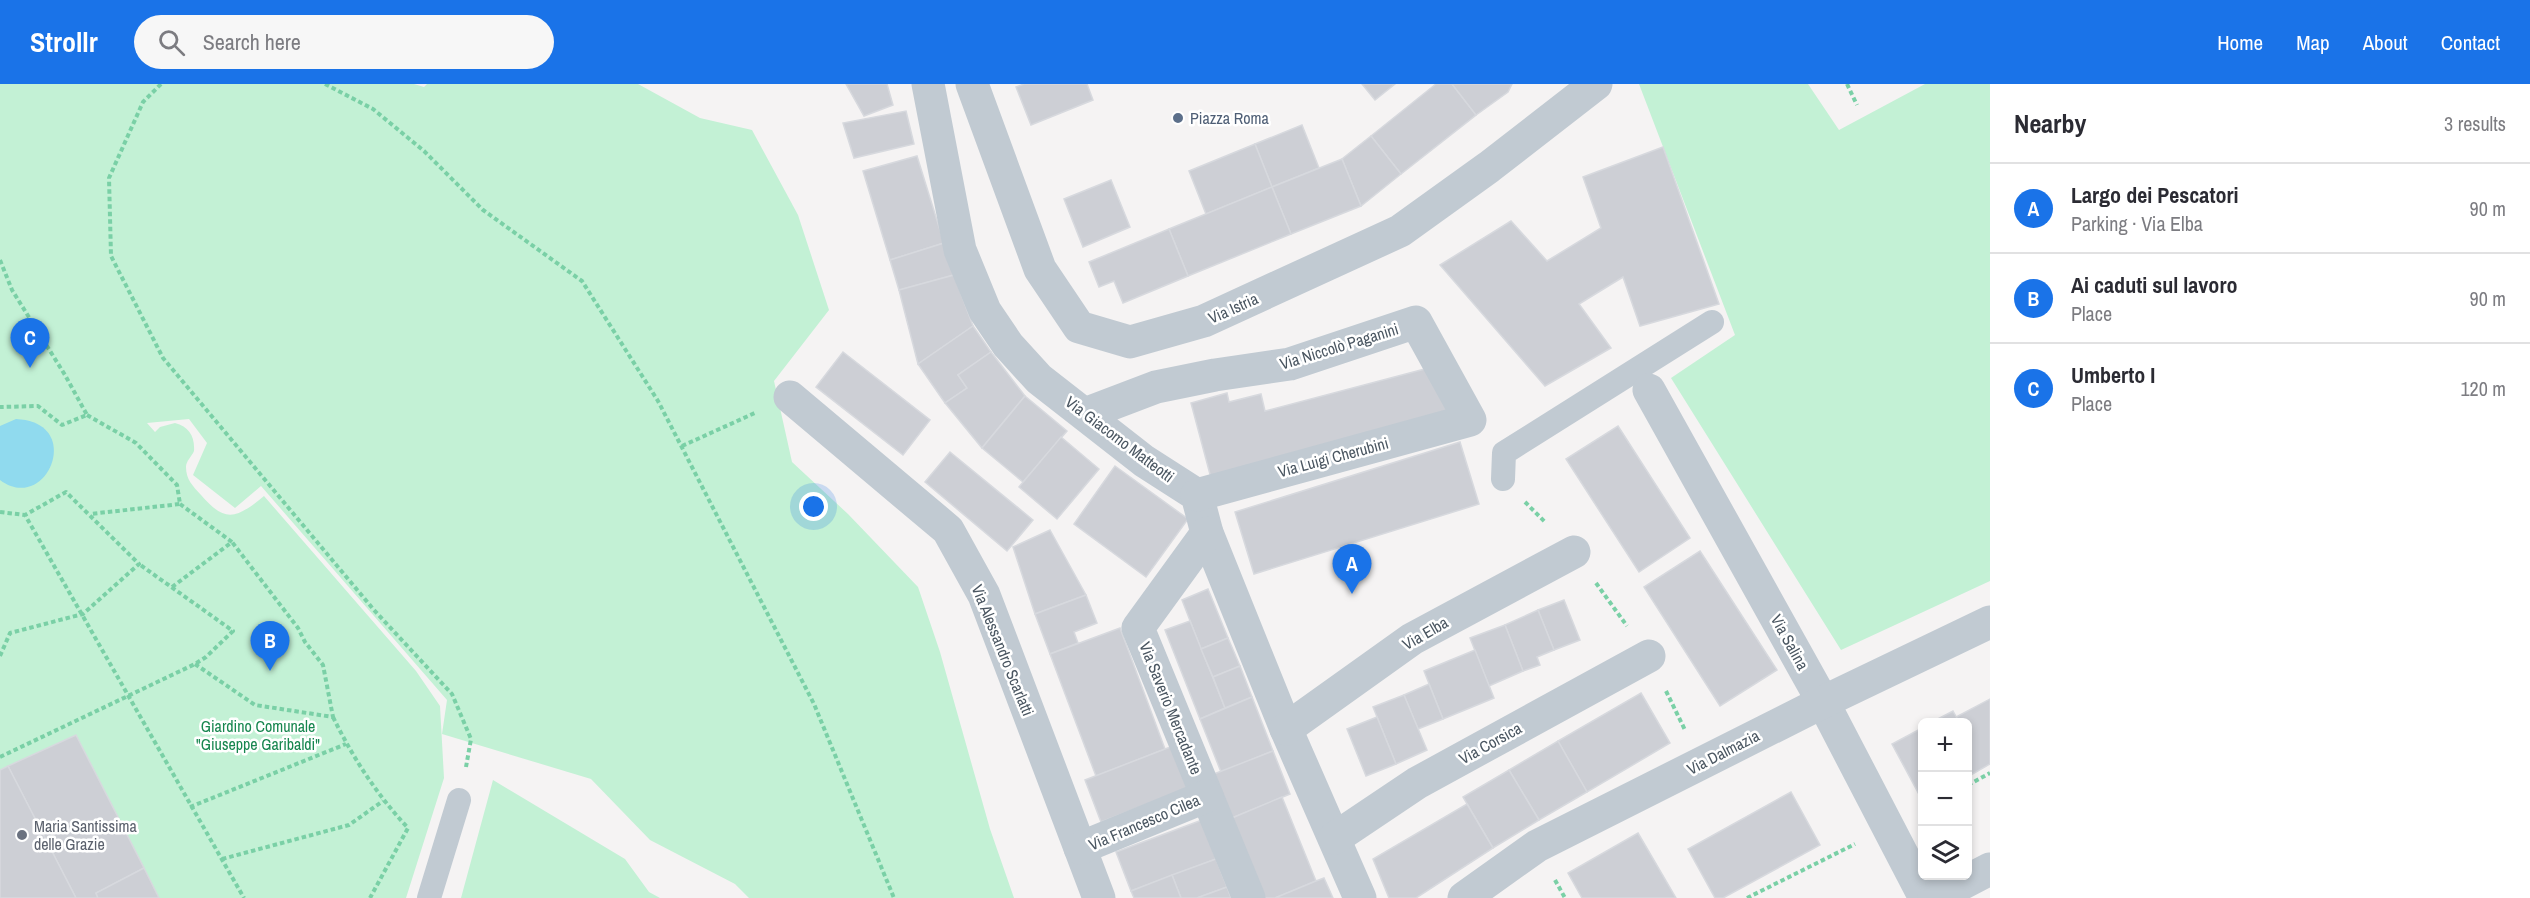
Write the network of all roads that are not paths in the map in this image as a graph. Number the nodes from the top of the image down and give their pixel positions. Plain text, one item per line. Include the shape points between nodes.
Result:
1 (928, 84) edge
2 (972, 84) edge
3 (1596, 84) edge
4 (1712, 322) dead end
5 (1649, 390) dead end
6 (790, 397) road end
7 (1085, 414) junction
8 (1470, 420) joint
9 (1503, 479) road end
10 (1197, 495) junction
11 (1207, 533) junction
12 (1574, 552) road end
13 (1990, 622) edge
14 (1649, 656) road end
15 (1823, 702) junction
16 (1286, 729) junction
17 (1207, 796) junction
18 (459, 800) road end
19 (1335, 838) junction
20 (1080, 848) junction
21 (1990, 869) edge
22 (429, 898) edge
23 (1099, 898) edge
24 (1249, 898) edge
25 (1360, 898) edge
26 (1464, 898) edge
27 (1925, 898) edge
28 (1934, 898) edge

1 - 7 street, Via Giacomo Matteotti via 960,250 986,311 1008,345 1039,379
2 - 3 street, Via Istria via 1040,269 1079,327 1130,342 1204,321 1400,231
4 - 9 lane via 1504,453
5 - 15 street, Via Salina
6 - 20 street, Via Alessandro Scarlatti via 948,530 984,595
7 - 8 street, Via Niccolò Paganini via 1156,387 1290,364 1416,322
7 - 10 street, Via Giacomo Matteotti via 1144,461
8 - 10 street, Via Luigi Cherubini
10 - 11 street
11 - 16 street
11 - 17 street, Via Saverio Mercadante via 1138,628
12 - 16 street, Via Elba via 1412,639
13 - 15 street, Via Dalmazia
14 - 19 street, Via Corsica via 1417,783
15 - 26 street, Via Dalmazia via 1537,846
15 - 27 street, Via Salina
16 - 19 street
17 - 20 street, Via Francesco Cilea
17 - 24 street, Via Saverio Mercadante
18 - 22 lane
19 - 25 street
20 - 23 street, Via Alessandro Scarlatti
21 - 28 street

